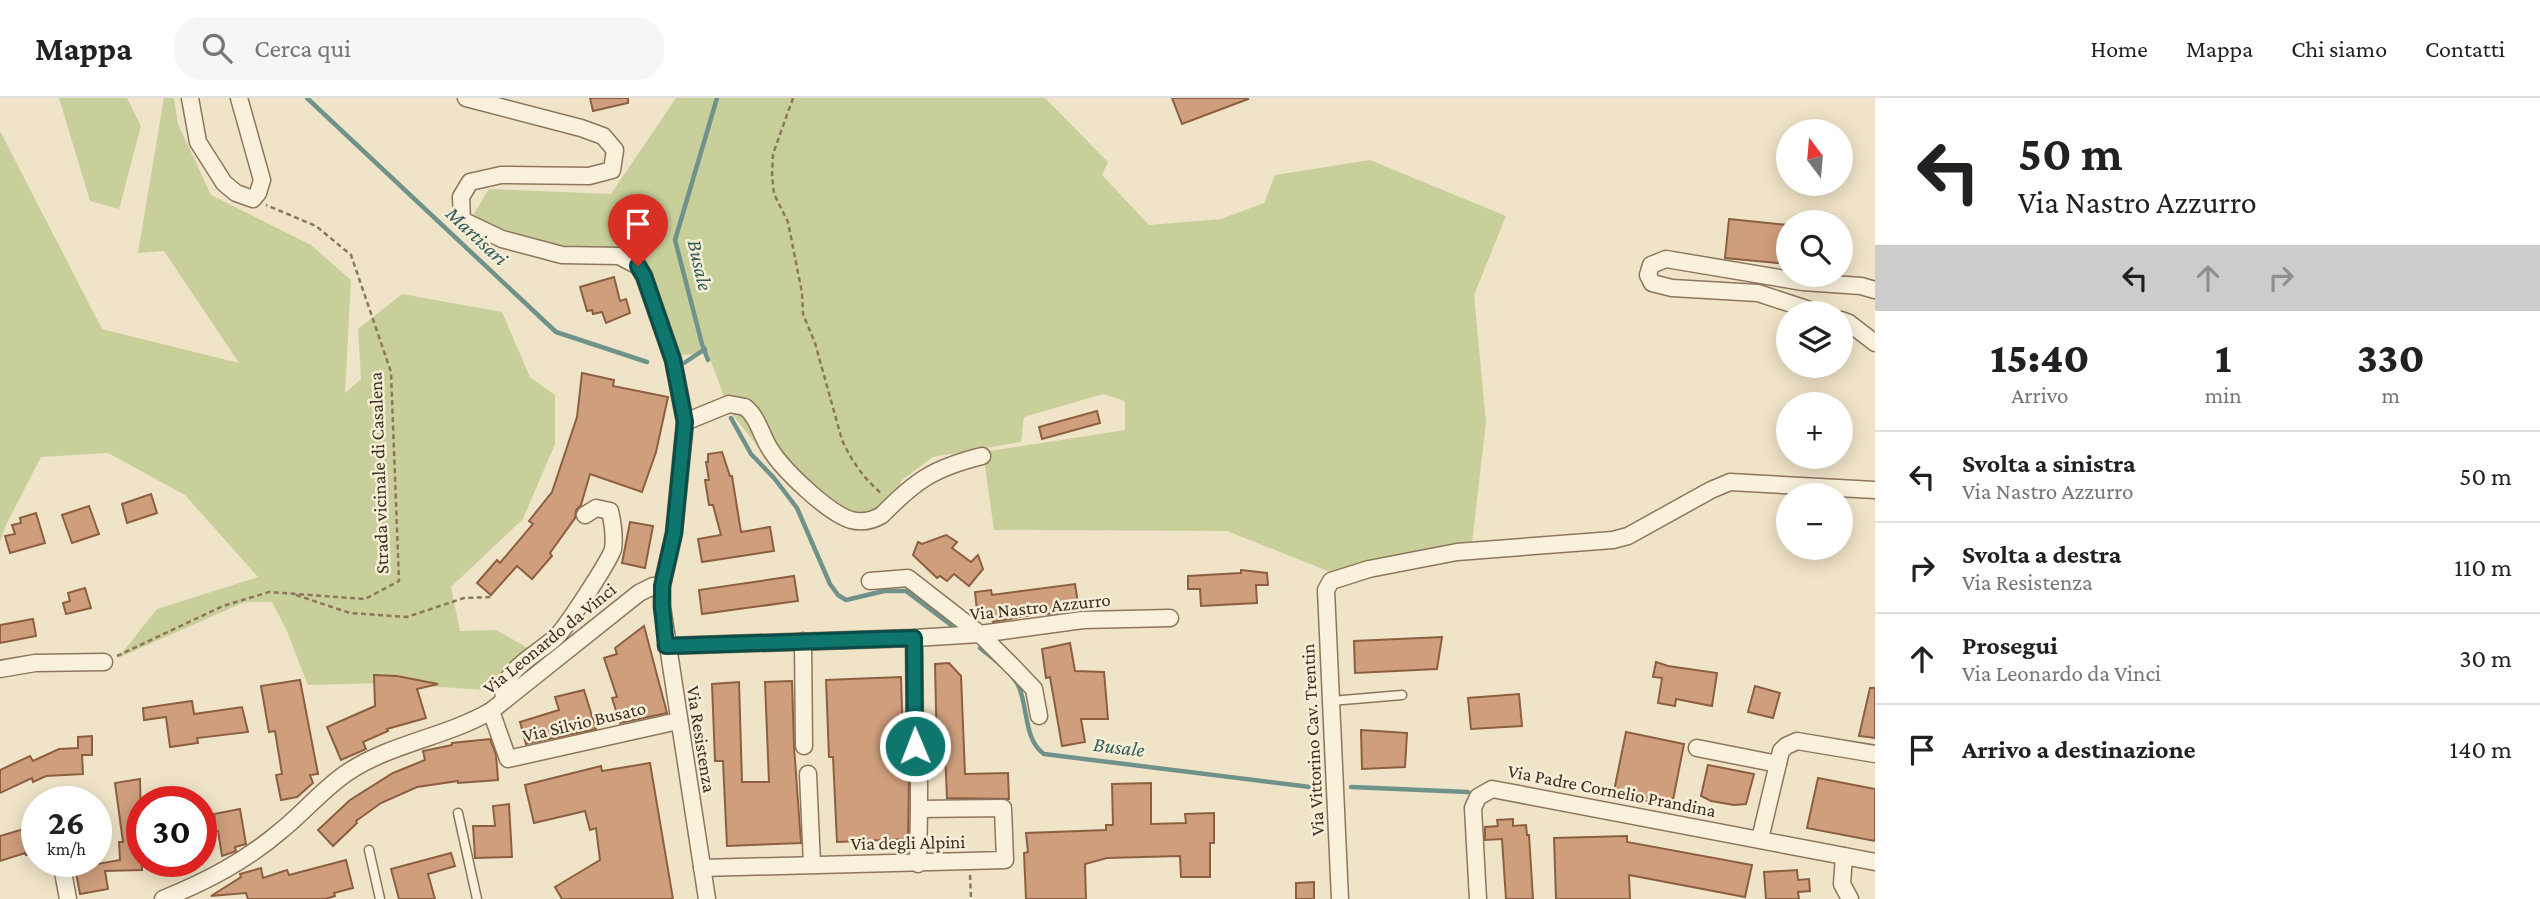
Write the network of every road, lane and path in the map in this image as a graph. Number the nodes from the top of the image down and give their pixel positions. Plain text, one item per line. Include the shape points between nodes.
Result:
1 (190, 98) edge
2 (239, 98) edge
3 (466, 98) edge
4 (793, 98) edge
5 (253, 199) junction
6 (1875, 290) edge
7 (1782, 301) edge
8 (1853, 326) edge
9 (1875, 343) edge
10 (685, 422) junction
11 (982, 456) dead end
12 (1875, 490) edge
13 (887, 496) dead end
14 (585, 515) dead end
15 (870, 581) dead end
16 (662, 586) junction
17 (290, 594) junction
18 (493, 597) dead end
19 (1170, 618) dead end
20 (980, 634) junction
21 (914, 638) junction
22 (803, 641) junction
23 (666, 646) junction
24 (104, 662) joint
25 (0, 669) edge
26 (1402, 695) dead end
27 (1331, 701) junction
28 (498, 706) junction
29 (1039, 716) dead end
30 (678, 721) junction
31 (804, 746) dead end
32 (915, 746) dead end
33 (1697, 748) dead end
34 (1875, 754) edge
35 (1778, 764) junction
36 (808, 774) dead end
37 (919, 781) dead end
38 (919, 809) junction
39 (458, 813) dead end
40 (1760, 839) junction
41 (369, 850) dead end
42 (1844, 856) junction
43 (969, 862) junction
44 (1875, 862) edge
45 (812, 864) junction
46 (918, 864) junction
47 (702, 868) junction
48 (64, 877) edge
49 (68, 899) edge
50 (163, 899) edge
51 (380, 899) edge
52 (477, 899) edge
53 (707, 899) edge
54 (971, 899) edge
55 (1340, 899) edge
56 (1478, 899) edge
57 (1850, 899) edge

1 - 5 street via 198,142 224,183
2 - 5 street via 262,180
3 - 10 street via 581,128 603,136 615,150 612,170 589,176 501,175 470,182 461,197 462,220 502,239 562,255 619,256 638,266 673,360
4 - 13 path via 773,153 774,194 788,222 803,314 842,440 871,485
5 - 17 path, Strada vicinale di Casalena via 316,226 351,255 391,372 398,581 365,599
6 - 7 street via 1665,259 1651,265 1648,275 1652,283 1672,288 1758,293
8 - 9 street
10 - 11 street via 729,404 749,410 780,462 812,494 853,521 882,515 917,481
10 - 16 street via 674,533
12 - 27 street, Via Vittorino Cav. Trentin via 1730,482 1613,540 1457,552 1331,581 1326,590
14 - 28 street via 596,508 610,511 612,551 558,636 512,674
15 - 20 street via 908,578
16 - 23 street, Via Resistenza
16 - 28 street, Via Leonardo da Vinci via 639,593
17 - 18 path via 350,613 407,617 464,598
17 - 24 path, Strada vicinale di Casalena via 269,592 223,606
19 - 20 street, Via Nastro Azzurro via 1083,620
20 - 21 street, Via Nastro Azzurro
20 - 29 street via 1034,690
21 - 22 street, Via Nastro Azzurro
21 - 32 street
22 - 23 street, Via Nastro Azzurro
22 - 31 street
23 - 30 street, Via Resistenza
24 - 25 street via 34,663
26 - 27 lane
27 - 55 street, Via Vittorino Cav. Trentin
28 - 30 street, Via Silvio Busato via 508,759
28 - 50 street, Via Leonardo da Vinci via 475,720 348,772 236,865
30 - 47 street, Via Resistenza
33 - 35 street
34 - 35 street via 1797,741 1781,751
35 - 40 street
36 - 45 street
37 - 38 street
38 - 43 street, Via degli Alpini via 1003,808 1005,860
38 - 46 street
39 - 52 lane
40 - 42 street, Via Padre Cornelio Prandina
40 - 56 street, Via Padre Cornelio Prandina via 1492,789 1478,797 1473,808
41 - 51 lane
42 - 44 street, Via Padre Cornelio Prandina
42 - 57 street via 1842,884
43 - 46 street, Via degli Alpini
43 - 54 path
45 - 46 street, Via degli Alpini
45 - 47 street, Via degli Alpini
47 - 53 street, Via Resistenza
48 - 49 street

